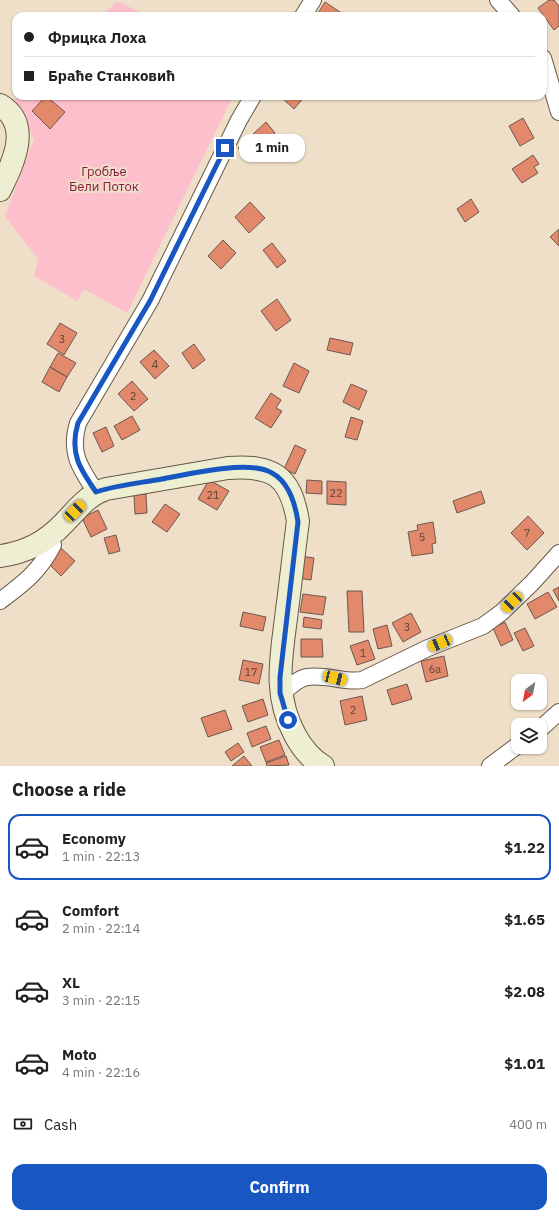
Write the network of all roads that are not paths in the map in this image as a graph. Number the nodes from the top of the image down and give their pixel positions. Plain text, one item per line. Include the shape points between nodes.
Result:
1 (313, 0) edge
2 (498, 0) edge
3 (306, 12) edge
4 (508, 12) edge
5 (547, 72) edge
6 (251, 100) edge
7 (0, 105) edge
8 (559, 112) edge
9 (0, 190) edge
10 (96, 492) junction
11 (49, 536) junction
12 (559, 552) edge
13 (0, 556) edge
14 (0, 601) edge
15 (280, 693) junction
16 (559, 712) edge
17 (547, 723) edge
18 (511, 750) edge
19 (323, 766) edge
20 (490, 766) edge

1 - 3 street
2 - 4 street
5 - 8 street
6 - 10 street via 150,301 78,423 74,441 79,466
7 - 9 street via 13,117 18,131 11,167
10 - 11 street
10 - 15 street via 126,484 228,468 260,468 280,478 289,490 298,522 281,661
11 - 13 street via 25,550
11 - 14 street via 53,545 46,559 34,573
12 - 15 street via 502,612 476,629 428,648 362,680 306,677 297,680
15 - 19 street via 284,711 299,742 309,755
16 - 17 street
18 - 20 street

